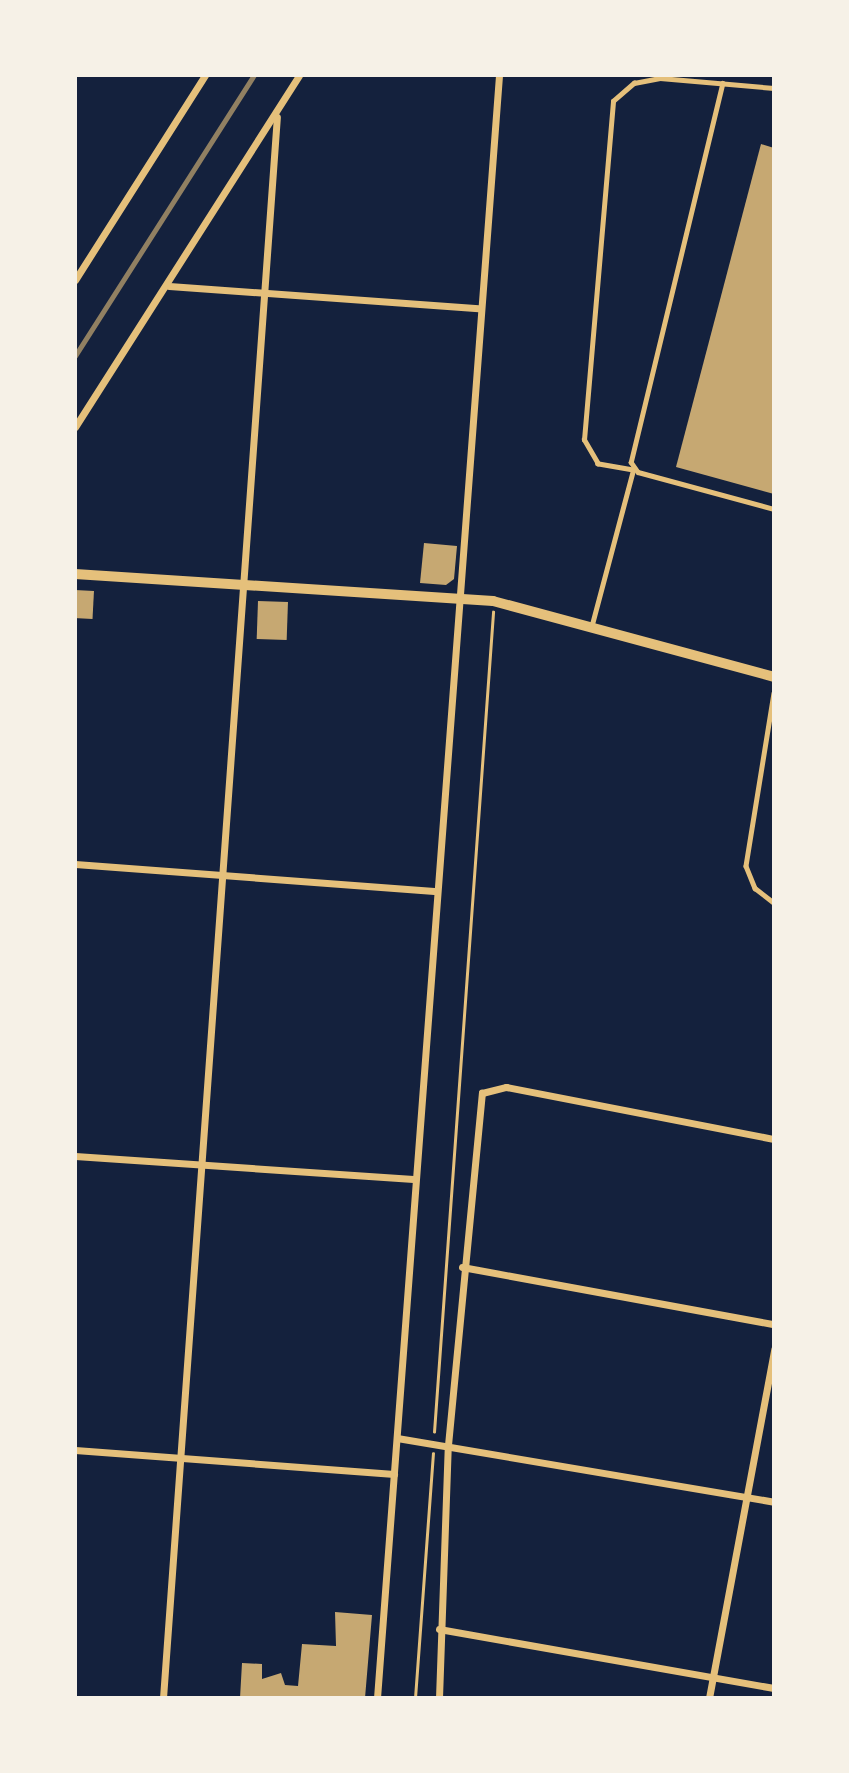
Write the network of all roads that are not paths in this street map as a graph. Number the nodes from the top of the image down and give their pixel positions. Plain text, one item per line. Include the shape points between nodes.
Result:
1 (205, 75) edge
2 (299, 75) edge
3 (499, 75) edge
4 (723, 82) junction
5 (774, 88) edge
6 (277, 117) junction
7 (75, 280) edge
8 (169, 286) junction
9 (268, 291) junction
10 (478, 308) junction
11 (75, 427) edge
12 (633, 470) junction
13 (774, 509) edge
14 (75, 574) edge
15 (245, 582) junction
16 (460, 600) junction
17 (591, 628) junction
18 (774, 677) edge
19 (774, 693) edge
20 (75, 864) edge
21 (225, 876) junction
22 (434, 891) junction
23 (774, 902) edge
24 (774, 1139) edge
25 (75, 1156) edge
26 (201, 1166) junction
27 (413, 1178) junction
28 (462, 1267) junction
29 (774, 1324) edge
30 (774, 1349) edge
31 (397, 1438) junction
32 (448, 1445) junction
33 (75, 1450) edge
34 (185, 1456) junction
35 (394, 1474) junction
36 (747, 1498) junction
37 (774, 1503) edge
38 (439, 1629) junction
39 (714, 1676) junction
40 (774, 1688) edge
41 (163, 1698) edge
42 (377, 1698) edge
43 (439, 1698) edge
44 (709, 1698) edge

1 - 7 street
2 - 6 street
3 - 10 street
4 - 5 lane
4 - 12 lane
4 - 12 lane via 634,83 613,101 609,113 584,440 598,464
6 - 8 street
6 - 9 street
8 - 9 street
8 - 11 street
9 - 10 street
9 - 15 street
10 - 16 street
12 - 13 lane
12 - 17 lane
14 - 15 street
15 - 16 street
15 - 21 street
16 - 17 street via 492,601
16 - 22 street
17 - 18 street
19 - 23 lane via 746,866 755,888
20 - 21 street
21 - 22 street
21 - 26 street
22 - 27 street
24 - 28 street via 506,1087 482,1093
25 - 26 street
26 - 27 street
26 - 34 street
27 - 31 street
28 - 29 street
28 - 32 street
30 - 36 street
31 - 32 street
31 - 35 street
32 - 36 street
32 - 38 street
33 - 34 street
34 - 35 street
34 - 41 street
35 - 42 street
36 - 37 street
36 - 39 street
38 - 39 street
38 - 43 street
39 - 40 street
39 - 44 street

